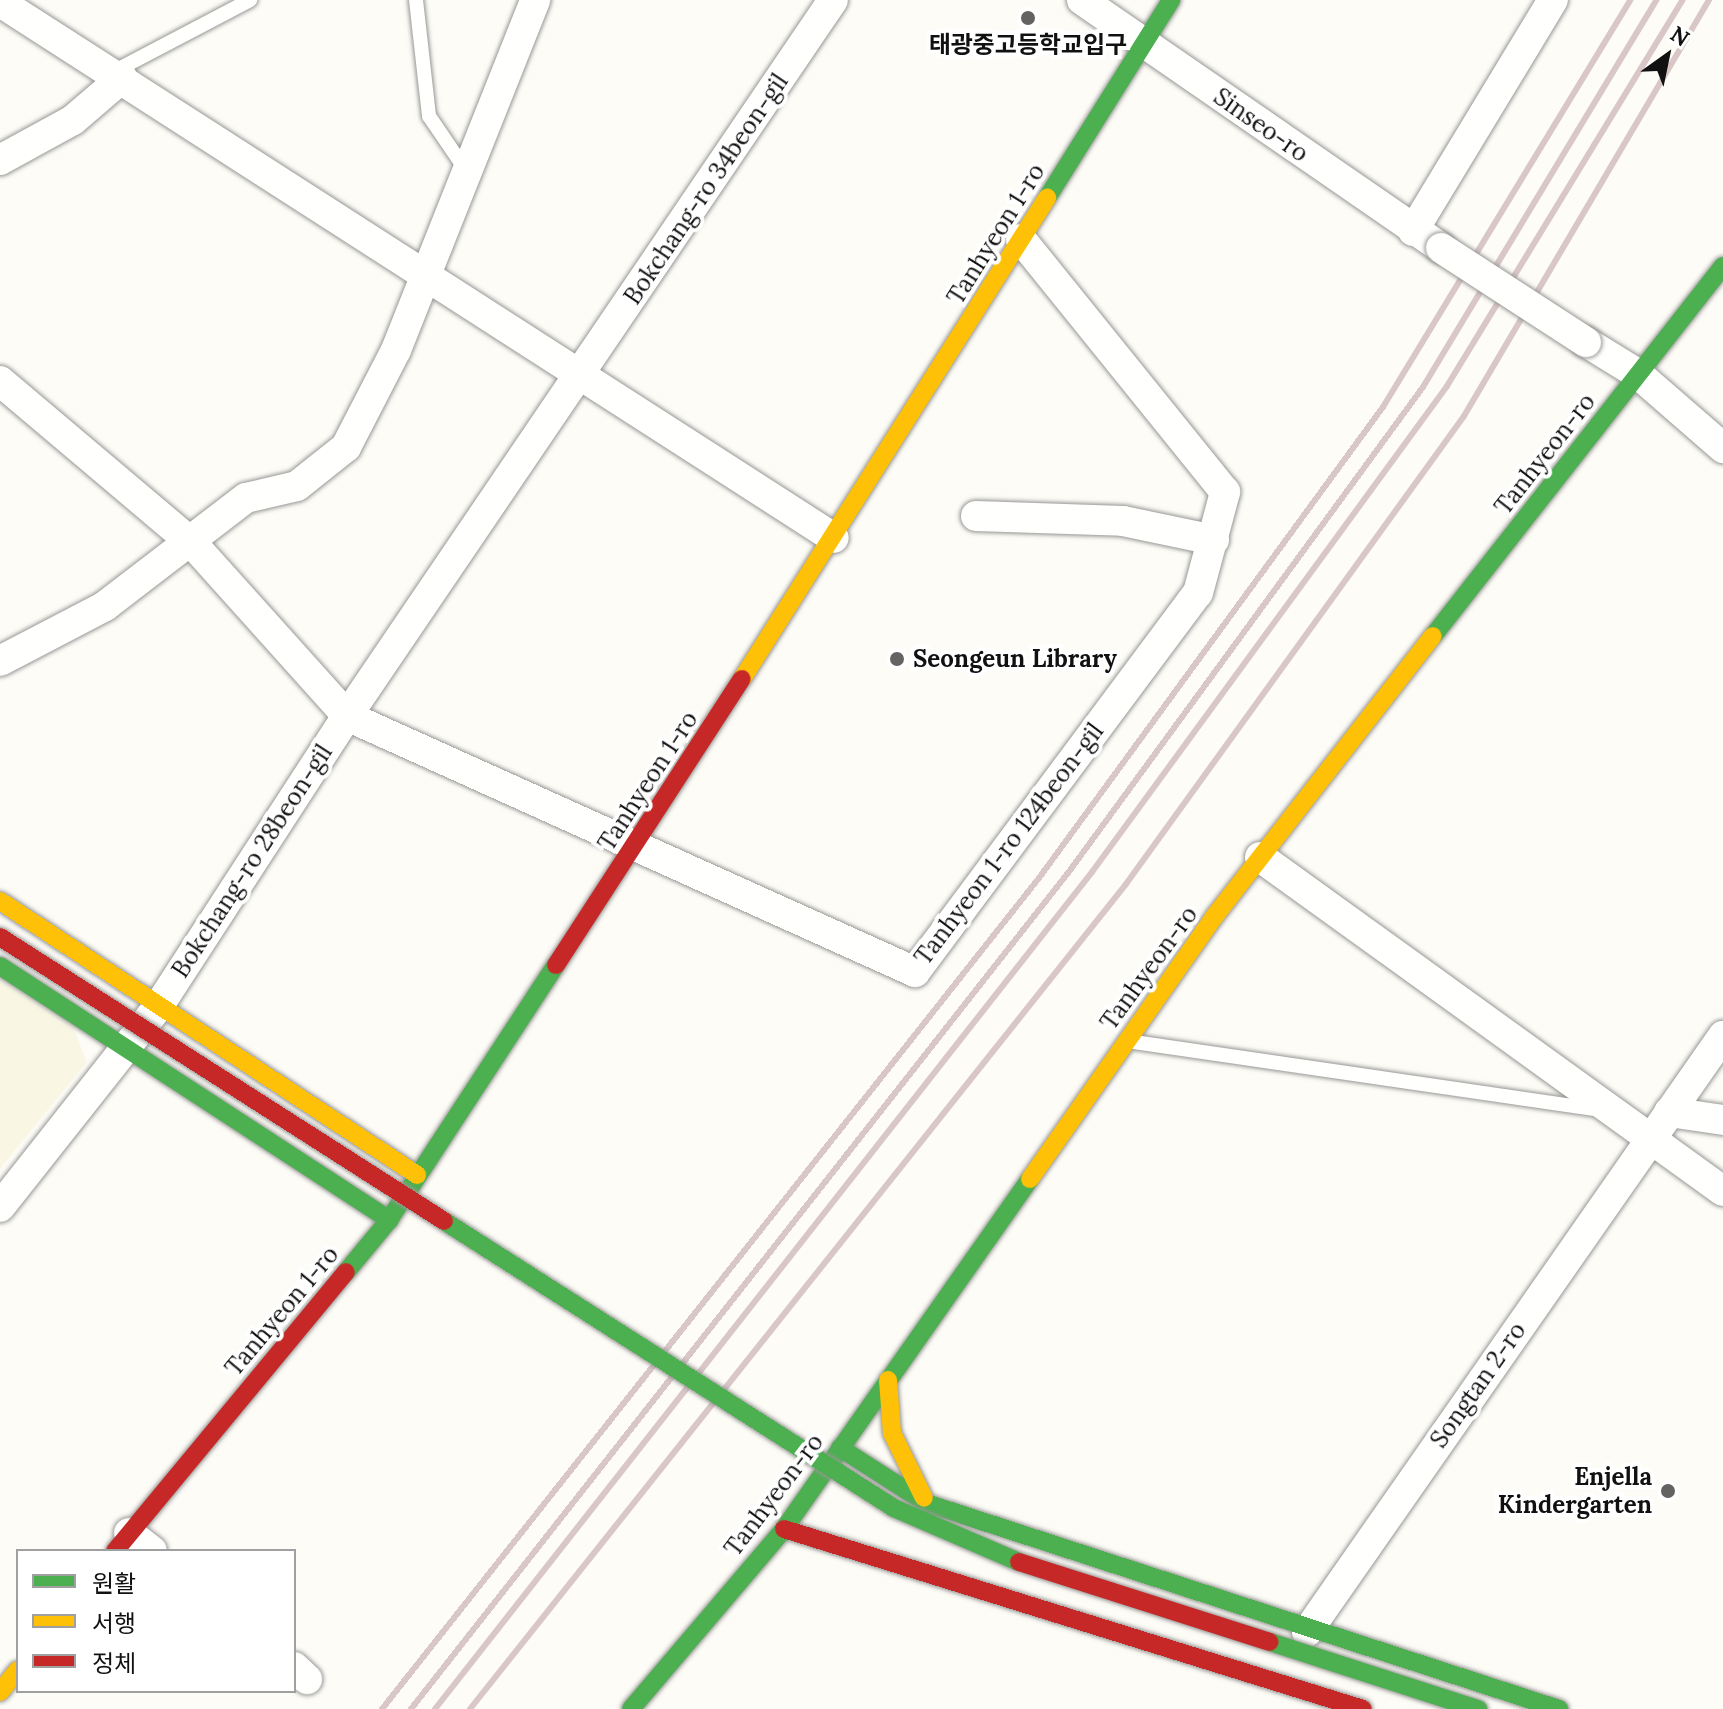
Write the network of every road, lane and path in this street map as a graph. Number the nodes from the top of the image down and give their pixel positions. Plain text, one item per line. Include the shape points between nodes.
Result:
1 (250, 0) edge
2 (416, 0) edge
3 (535, 0) edge
4 (833, 0) edge
5 (1082, 0) edge
6 (1171, 0) edge
7 (0, 2) edge
8 (1549, 2) edge
9 (1143, 42) junction
10 (117, 75) junction
11 (0, 160) edge
12 (465, 169) junction
13 (1413, 231) junction
14 (1021, 239) junction
15 (1723, 266) edge
16 (424, 274) junction
17 (1638, 374) junction
18 (578, 378) junction
19 (0, 381) edge
20 (1723, 448) edge
21 (976, 516) dead end
22 (834, 538) junction
23 (1214, 540) junction
24 (192, 543) junction
25 (0, 661) edge
26 (347, 716) junction
27 (637, 842) junction
28 (1260, 857) junction
29 (0, 901) edge
30 (0, 937) edge
31 (0, 966) edge
32 (158, 1007) junction
33 (1723, 1036) edge
34 (1125, 1041) junction
35 (127, 1046) junction
36 (1603, 1110) junction
37 (1669, 1112) junction
38 (1723, 1120) edge
39 (1649, 1139) junction
40 (417, 1175) junction
41 (1723, 1191) edge
42 (0, 1207) edge
43 (389, 1220) junction
44 (888, 1380) junction
45 (840, 1448) junction
46 (926, 1503) junction
47 (784, 1529) junction
48 (132, 1545) edge
49 (1307, 1632) junction
50 (16, 1672) edge
51 (0, 1692) edge
52 (1284, 1697) edge
53 (631, 1709) edge
54 (1363, 1709) edge
55 (1478, 1709) edge
56 (1559, 1709) edge

1 - 10 lane
2 - 12 lane via 429,116
3 - 12 street
4 - 18 street, Bokchang-ro 34beon-gil
5 - 9 street, Sinseo-ro
6 - 9 street, Tanhyeon 1-ro
7 - 10 street
8 - 13 street
9 - 13 street, Sinseo-ro
9 - 14 street, Tanhyeon 1-ro
10 - 11 street via 73,120
10 - 16 street
12 - 16 street
13 - 17 street, Sinseo-ro, bridge
14 - 22 street, Tanhyeon 1-ro
14 - 23 street, Tanhyeon 1-ro 124beon-gil via 1225,492
15 - 17 street, Tanhyeon-ro
16 - 18 street
16 - 24 street via 374,400 346,447 297,486 246,498
17 - 20 street
17 - 28 street, Tanhyeon-ro
18 - 22 street
18 - 26 street, Bokchang-ro 34beon-gil
19 - 24 street
21 - 23 street via 1123,521
22 - 27 street, Tanhyeon 1-ro
23 - 27 street, Tanhyeon 1-ro 124beon-gil via 1198,593 915,972
24 - 25 street via 105,606
24 - 26 street
26 - 27 street
26 - 32 street, Bokchang-ro 28beon-gil
27 - 40 street, Tanhyeon 1-ro
28 - 34 street, Tanhyeon-ro
28 - 36 street
29 - 32 street
30 - 55 street, bridge via 894,1508 1011,1559
31 - 35 street
32 - 35 street, Bokchang-ro 28beon-gil
32 - 40 street
33 - 37 street, Songtan 2-ro
34 - 36 lane
34 - 44 street, Tanhyeon-ro
35 - 42 street, Bokchang-ro 28beon-gil
35 - 43 street
36 - 39 street
37 - 38 street
37 - 39 street, Songtan 2-ro
39 - 41 street
39 - 49 street, Songtan 2-ro
40 - 43 street, Tanhyeon 1-ro
43 - 48 street, Tanhyeon 1-ro
44 - 45 street, Tanhyeon-ro
44 - 46 street via 892,1433
45 - 46 street
45 - 47 street, Tanhyeon-ro
46 - 49 street
47 - 52 street
47 - 53 street, Tanhyeon-ro
49 - 56 street
50 - 51 street
52 - 54 street

